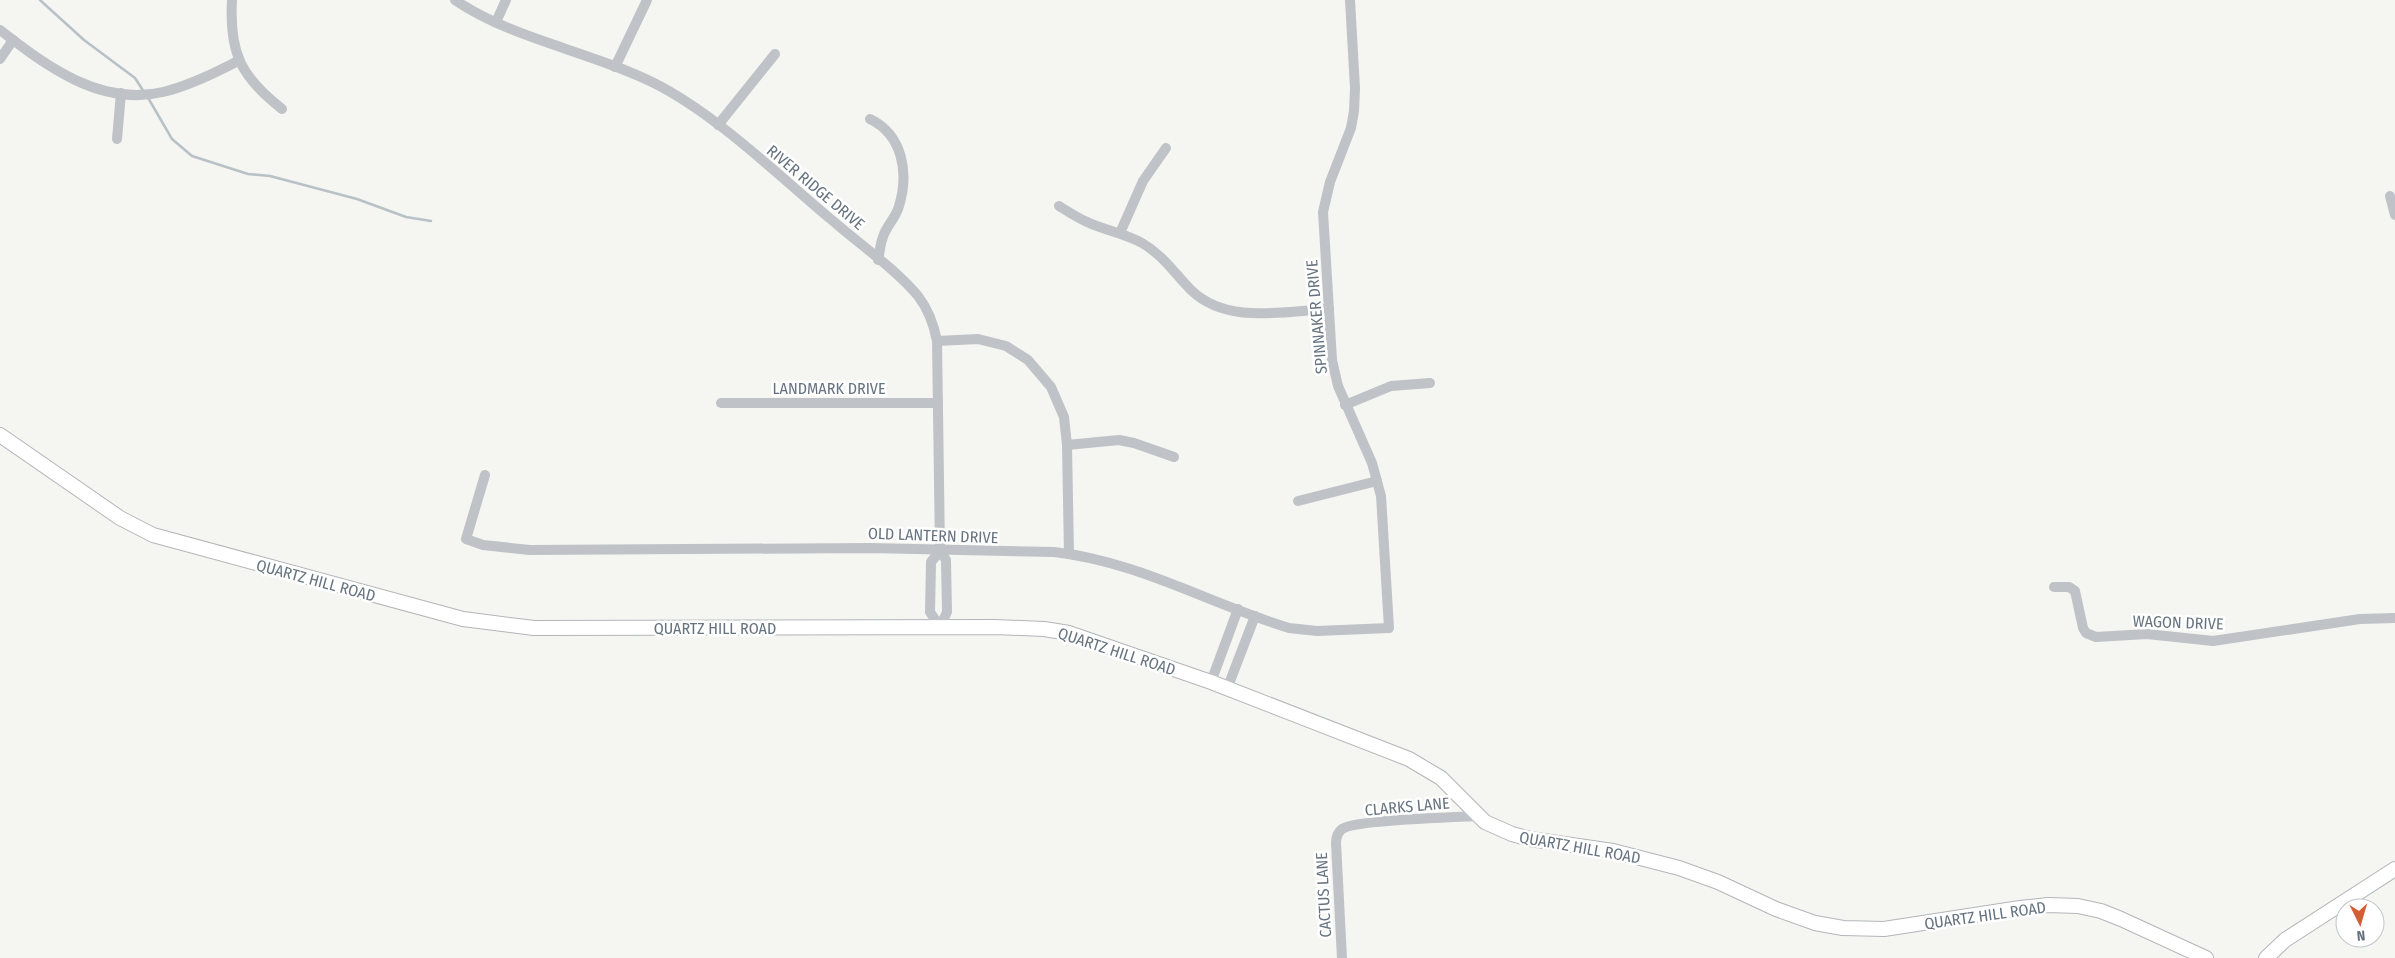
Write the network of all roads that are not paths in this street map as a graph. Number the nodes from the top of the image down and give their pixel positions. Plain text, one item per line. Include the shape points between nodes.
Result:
1 (232, 0) edge
2 (455, 0) edge
3 (506, 0) edge
4 (647, 0) edge
5 (1350, 0) edge
6 (496, 22) junction
7 (0, 30) edge
8 (13, 40) junction
9 (775, 54) dead end
10 (0, 59) edge
11 (238, 62) junction
12 (615, 67) junction
13 (121, 94) junction
14 (282, 109) dead end
15 (870, 119) dead end
16 (718, 124) junction
17 (117, 139) dead end
18 (1166, 148) dead end
19 (2390, 196) dead end
20 (1059, 206) dead end
21 (2395, 216) edge
22 (1120, 233) junction
23 (878, 260) junction
24 (1330, 309) junction
25 (937, 341) junction
26 (1430, 383) dead end
27 (938, 403) junction
28 (721, 404) dead end
29 (1345, 405) junction
30 (0, 435) edge
31 (1067, 445) junction
32 (1174, 456) dead end
33 (485, 475) dead end
34 (1377, 480) junction
35 (1298, 501) dead end
36 (940, 550) junction
37 (1069, 554) junction
38 (2054, 587) dead end
39 (1238, 609) junction
40 (1255, 616) junction
41 (2395, 618) edge
42 (940, 627) junction
43 (1389, 628) joint
44 (1211, 682) junction
45 (1227, 689) junction
46 (1478, 816) junction
47 (1339, 831) joint
48 (2395, 869) edge
49 (1342, 958) edge
50 (2206, 958) edge
51 (2266, 958) edge

1 - 11 street via 231,22
2 - 6 street, RIVER RIDGE DRIVE
3 - 6 street
4 - 12 street
5 - 24 street, SPINNAKER DRIVE via 1356,88 1354,111 1323,212
6 - 12 street, RIVER RIDGE DRIVE
7 - 8 street
8 - 10 street
8 - 13 street via 78,82
9 - 16 street
11 - 13 street via 163,92
11 - 14 street
12 - 16 street, RIVER RIDGE DRIVE via 666,89
13 - 17 street
15 - 23 street via 887,130 897,144 903,170 899,206 883,236
16 - 23 street, RIVER RIDGE DRIVE
18 - 22 street via 1143,182
19 - 21 street
20 - 22 street via 1085,221
22 - 24 street via 1156,252 1191,290 1215,306 1241,313
23 - 25 street, RIVER RIDGE DRIVE via 919,298 931,320
24 - 29 street, SPINNAKER DRIVE via 1334,374
25 - 27 street, RIVER RIDGE DRIVE
25 - 31 street via 984,340 1006,346 1023,356 1042,375 1059,401
26 - 29 street via 1391,386
27 - 28 street, LANDMARK DRIVE
27 - 36 street, RIVER RIDGE DRIVE
29 - 34 street, SPINNAKER DRIVE via 1370,457
30 - 42 street, QUARTZ HILL ROAD via 120,518 153,535 477,622 534,628
31 - 32 street via 1119,440
31 - 37 street
33 - 36 street, OLD LANTERN DRIVE via 466,539 483,545 530,550
34 - 35 street
34 - 43 street, SPINNAKER DRIVE via 1382,508
36 - 37 street, OLD LANTERN DRIVE
36 - 42 street, RIVER RIDGE DRIVE via 946,560 947,612
36 - 42 street, RIVER RIDGE DRIVE via 931,562 930,612
37 - 39 street, OLD LANTERN DRIVE via 1145,574
38 - 41 street, WAGON DRIVE via 2069,587 2075,591 2083,628 2096,637 2147,634 2218,641 2360,619
39 - 40 street, OLD LANTERN DRIVE
39 - 44 street
40 - 43 street, OLD LANTERN DRIVE via 1309,631
40 - 45 street
42 - 44 street, QUARTZ HILL ROAD via 1013,627 1069,633
44 - 45 street, QUARTZ HILL ROAD
45 - 46 street, QUARTZ HILL ROAD via 1409,760 1441,778
46 - 47 street, CLARKS LANE via 1368,823
46 - 50 street, QUARTZ HILL ROAD via 1523,838 1613,851 1679,868 1776,909 1828,926 1884,929 2020,908 2078,906 2121,919
47 - 49 street, CACTUS LANE via 1336,844
48 - 51 street via 2285,940

